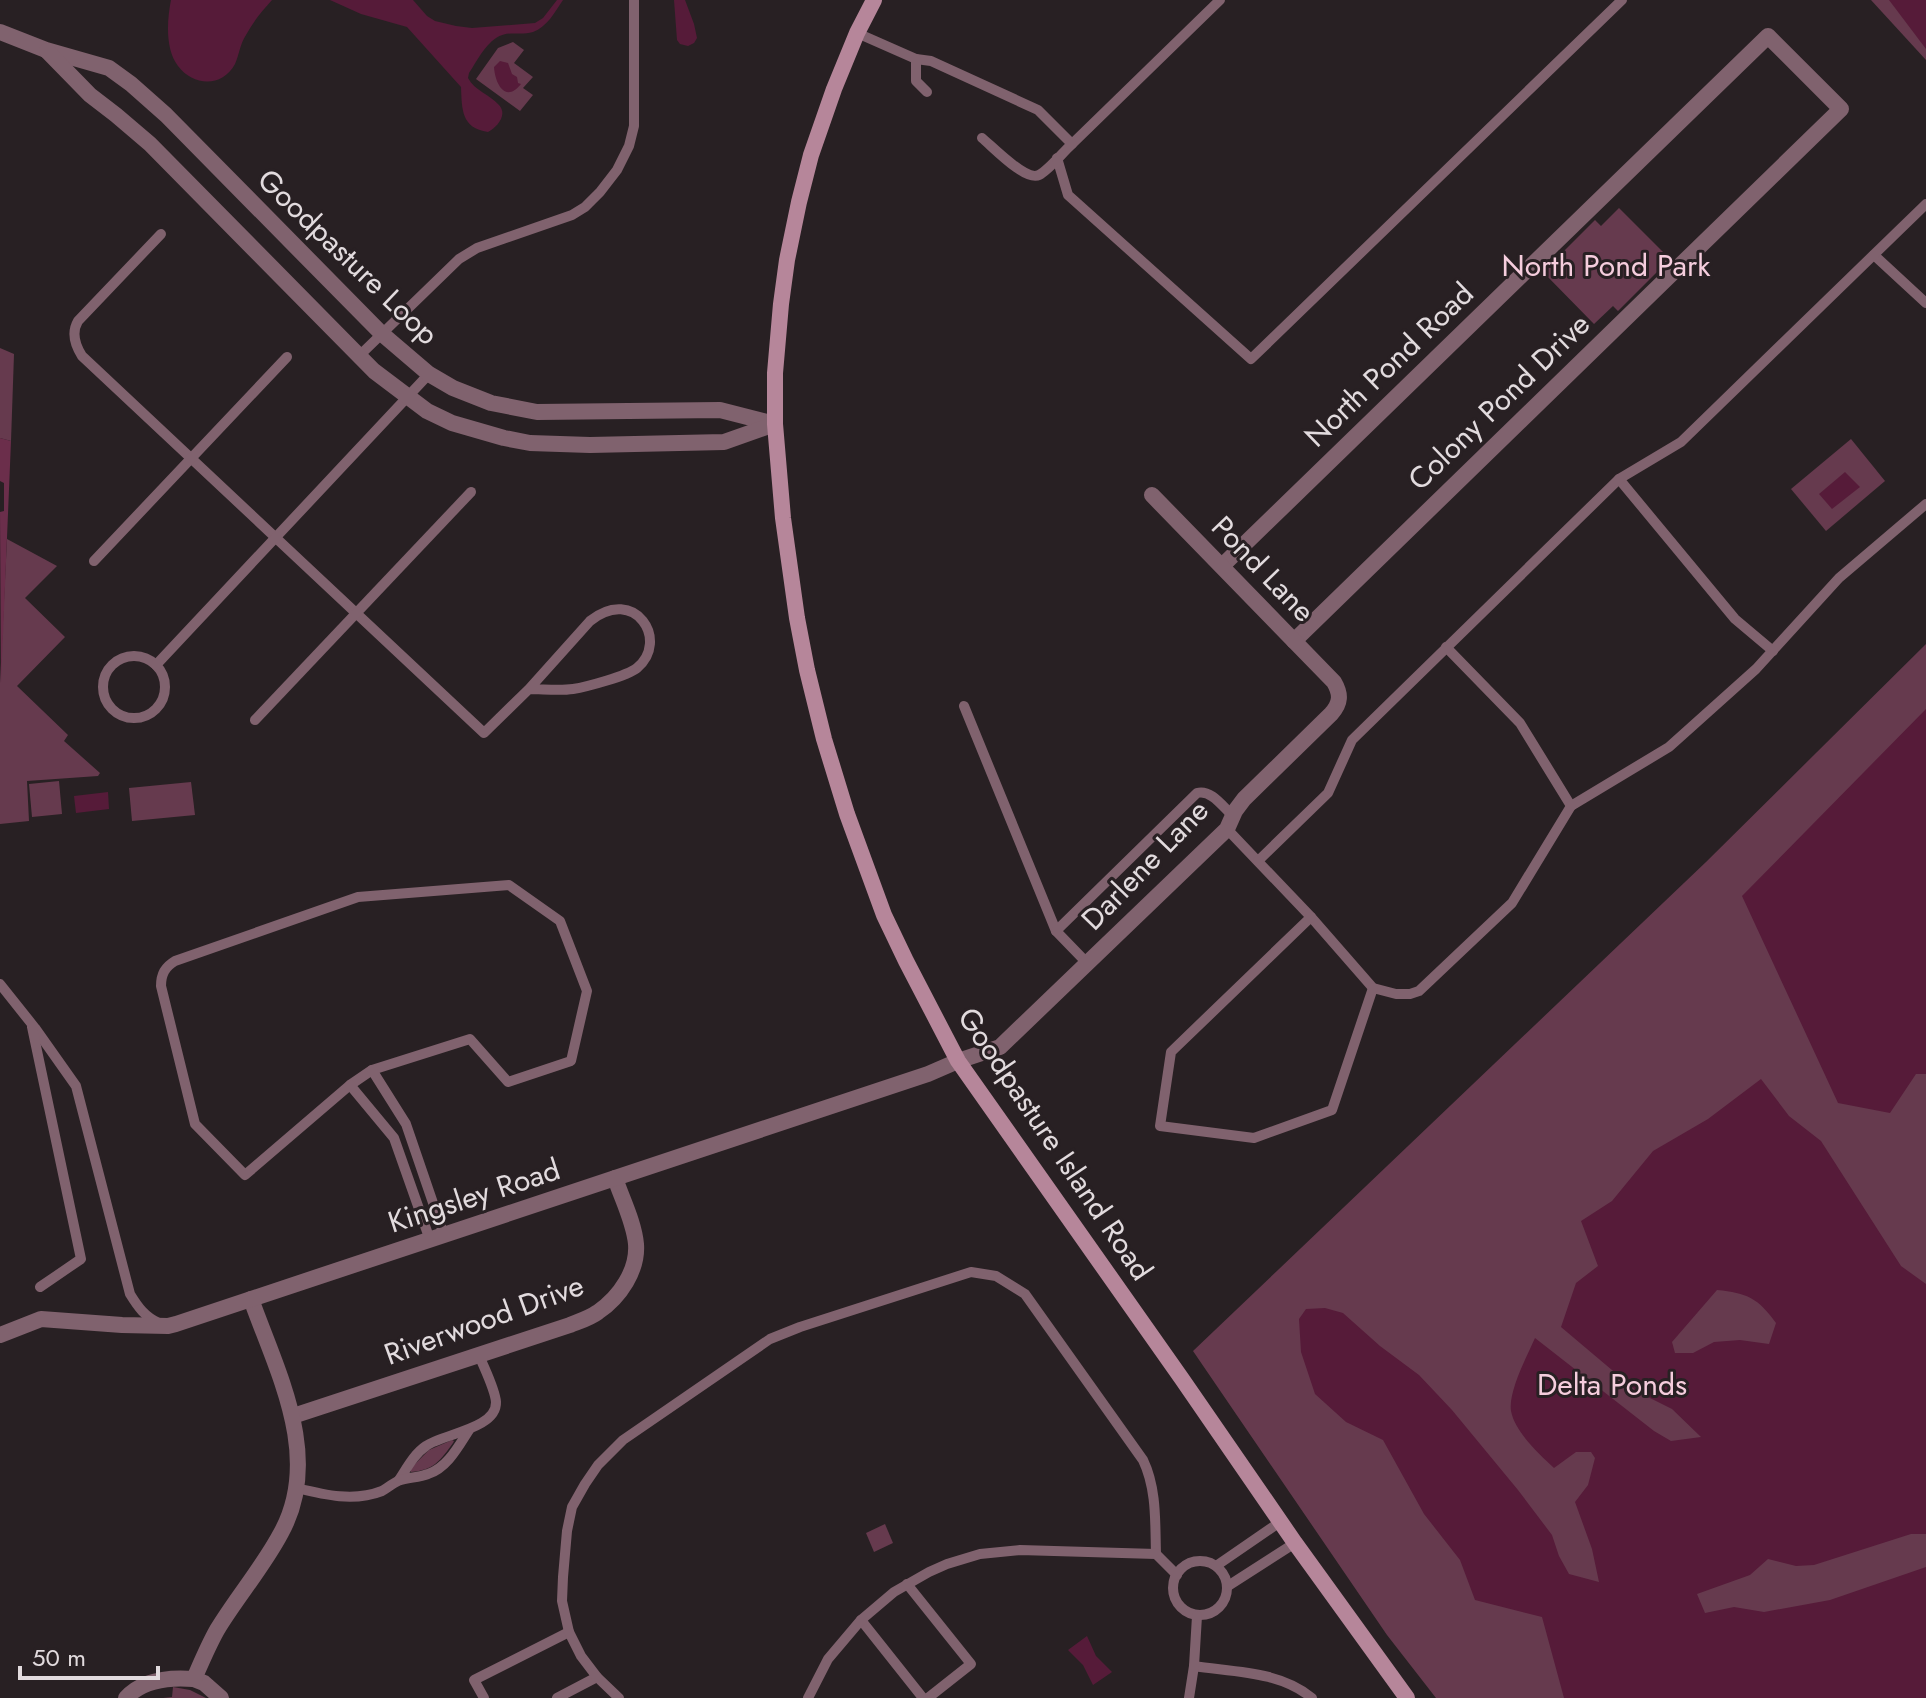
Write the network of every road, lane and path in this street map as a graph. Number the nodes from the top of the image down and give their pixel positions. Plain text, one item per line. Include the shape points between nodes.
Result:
1 (634, 0) edge
2 (874, 0) edge
3 (1220, 0) edge
4 (1616, 2) edge
5 (0, 32) edge
6 (857, 33) junction
7 (46, 50) junction
8 (916, 59) junction
9 (1801, 70) joint
10 (927, 92) dead end
11 (982, 138) dead end
12 (1072, 144) junction
13 (1057, 158) junction
14 (1926, 204) edge
15 (161, 234) dead end
16 (1874, 255) junction
17 (1926, 303) edge
18 (381, 333) junction
19 (359, 356) junction
20 (287, 357) dead end
21 (429, 374) junction
22 (407, 397) junction
23 (775, 424) junction
24 (192, 459) junction
25 (1619, 479) junction
26 (471, 492) dead end
27 (1152, 495) dead end
28 (1926, 504) edge
29 (275, 538) junction
30 (94, 561) dead end
31 (1222, 566) junction
32 (357, 613) junction
33 (1294, 641) junction
34 (1446, 647) junction
35 (1773, 651) junction
36 (156, 665) junction
37 (1334, 682) joint
38 (529, 689) junction
39 (964, 706) dead end
40 (255, 720) dead end
41 (1571, 806) junction
42 (1230, 822) junction
43 (1258, 861) junction
44 (1311, 917) junction
45 (1056, 931) junction
46 (1087, 963) junction
47 (0, 984) edge
48 (1373, 988) junction
49 (31, 1023) junction
50 (958, 1061) junction
51 (372, 1070) junction
52 (350, 1085) junction
53 (615, 1178) junction
54 (437, 1237) junction
55 (40, 1287) dead end
56 (251, 1299) junction
57 (168, 1326) junction
58 (0, 1335) edge
59 (479, 1355) junction
60 (293, 1416) junction
61 (469, 1430) junction
62 (399, 1480) junction
63 (297, 1488) junction
64 (1280, 1522) junction
65 (1295, 1543) junction
66 (1156, 1554) junction
67 (1216, 1566) junction
68 (1177, 1575) junction
69 (907, 1584) junction
70 (1228, 1586) junction
71 (1197, 1616) junction
72 (861, 1620) junction
73 (569, 1632) junction
74 (1194, 1666) junction
75 (597, 1677) junction
76 (194, 1679) junction
77 (126, 1698) edge
78 (221, 1698) edge
79 (484, 1698) edge
80 (557, 1698) edge
81 (619, 1698) edge
82 (808, 1698) edge
83 (926, 1698) edge
84 (1189, 1698) edge
85 (1312, 1698) edge
86 (1407, 1698) edge

1 - 18 lane via 634,126 617,170 578,212 459,259
2 - 6 main road, Goodpasture Island Road
3 - 12 lane
4 - 13 lane via 1251,359 1068,195
5 - 7 street, Goodpasture Loop
6 - 8 lane
6 - 23 main road, Goodpasture Island Road via 799,202 781,304
7 - 18 street, Goodpasture Loop via 109,68 131,84
7 - 19 street, Goodpasture Loop via 150,144
8 - 10 lane via 916,81
8 - 12 lane via 1038,110
9 - 31 street, North Pond Road via 1768,36
9 - 33 street, Colony Pond Drive via 1841,109
11 - 13 lane via 1028,176 1041,174
12 - 13 lane
14 - 16 lane
15 - 24 lane via 78,321 74,339 82,356
16 - 17 lane
16 - 25 lane via 1681,442
18 - 19 lane
18 - 21 street, Goodpasture Loop
19 - 22 street, Goodpasture Loop
20 - 24 lane
21 - 22 lane
21 - 23 street, Goodpasture Loop via 516,409 720,410
22 - 23 street, Goodpasture Loop via 452,423 530,443 724,442
22 - 29 lane
23 - 50 main road, Goodpasture Island Road via 797,618 824,739 884,915
24 - 29 lane
24 - 30 lane
25 - 34 lane
25 - 35 lane via 1735,619
26 - 32 lane
27 - 31 street, Pond Lane
28 - 35 lane via 1839,578
29 - 32 lane
29 - 36 lane
31 - 33 street, Pond Lane
32 - 38 lane via 484,733
32 - 40 lane
33 - 37 street, Pond Lane
34 - 41 lane via 1520,723
34 - 43 lane via 1352,740 1328,793
35 - 41 lane via 1669,747
36 - 36 lane via 137,655 116,660 108,668 103,694 115,712 137,718 156,708 165,689
37 - 42 street, Darlene Lane via 1340,696 1335,709 1244,799
38 - 38 lane via 572,689 630,673 647,656 649,633 644,622 624,609 601,612
39 - 45 lane
41 - 48 lane via 1512,903 1419,991 1396,994
42 - 43 lane
42 - 45 lane via 1209,793 1197,793
42 - 46 street, Darlene Lane
43 - 44 lane
44 - 48 lane
44 - 48 lane via 1171,1052 1160,1126 1254,1138 1332,1110
45 - 46 lane
46 - 50 street, Darlene Lane via 1000,1047
47 - 49 lane
49 - 55 lane via 81,1259
49 - 57 lane via 76,1086 130,1294 142,1312
50 - 53 street, Kingsley Road
50 - 64 main road, Goodpasture Island Road
51 - 52 lane
51 - 52 lane via 470,1039 508,1082 571,1061 587,991 560,921 509,885 358,897 175,961 163,971 161,986 195,1124 245,1175
51 - 54 lane via 406,1124
52 - 54 lane via 394,1138
53 - 54 street, Kingsley Road
53 - 59 street, Riverwood Drive via 636,1242 634,1264 621,1291 585,1319
54 - 56 street, Kingsley Road
56 - 57 street, Kingsley Road
56 - 60 street
57 - 58 street, Kingsley Road via 41,1319
59 - 60 street, Riverwood Drive
59 - 61 lane via 495,1406
60 - 63 street
61 - 62 lane via 425,1447
61 - 62 lane via 439,1469
62 - 63 lane via 384,1490 354,1497
63 - 76 street via 282,1531 217,1631
64 - 65 main road, Goodpasture Island Road
64 - 67 lane
65 - 70 lane
65 - 86 main road, Goodpasture Island Road
66 - 68 lane
66 - 69 lane via 980,1554
66 - 73 lane via 1155,1506 1143,1460 1025,1294 996,1276 971,1272 770,1339 623,1440 598,1465 572,1507 562,1601
67 - 68 lane via 1191,1563
67 - 70 lane
68 - 71 lane via 1175,1599
69 - 72 lane
69 - 83 lane via 971,1664
70 - 71 lane via 1223,1605
71 - 74 lane
72 - 82 lane via 828,1659
72 - 83 lane
73 - 75 lane
73 - 79 lane via 474,1680
74 - 84 lane
74 - 85 lane via 1283,1681
75 - 80 lane
75 - 81 lane
76 - 77 street via 149,1683
76 - 78 street

